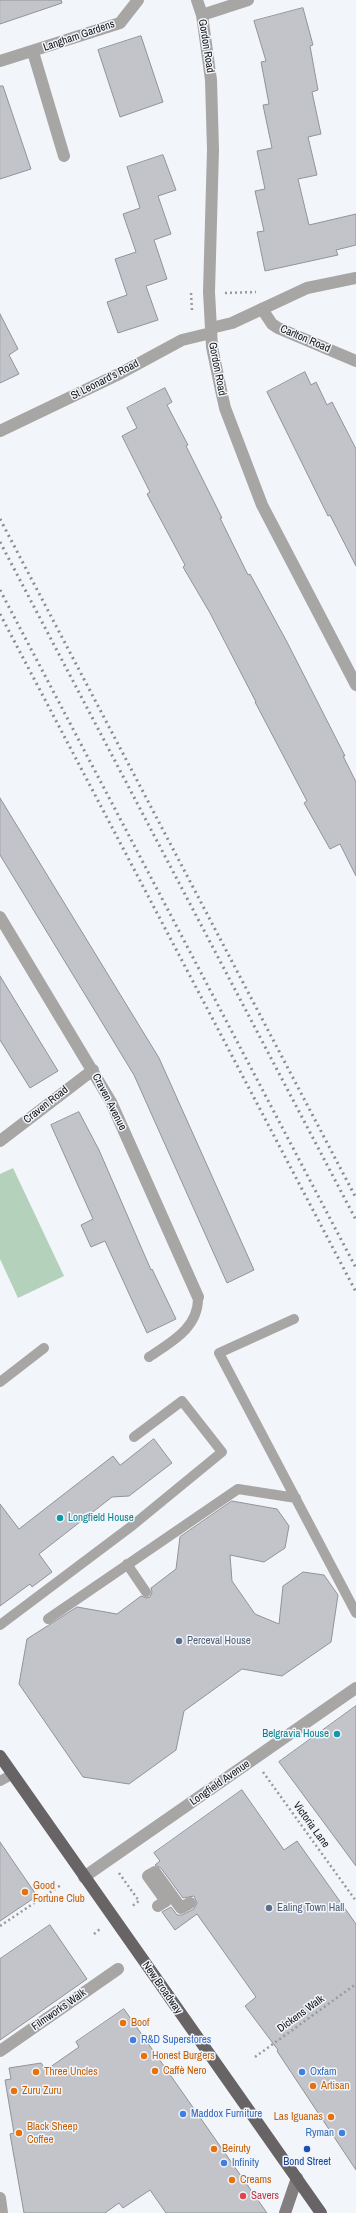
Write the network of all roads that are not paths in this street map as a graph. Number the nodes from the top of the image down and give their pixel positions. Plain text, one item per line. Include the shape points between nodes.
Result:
1 (138, 0) edge
2 (197, 0) edge
3 (248, 0) edge
4 (202, 15) junction
5 (33, 52) junction
6 (0, 61) edge
7 (64, 156) dead end
8 (356, 278) edge
9 (262, 308) junction
10 (211, 331) junction
11 (356, 361) edge
12 (0, 431) edge
13 (356, 685) edge
14 (0, 916) edge
15 (93, 1070) junction
16 (0, 1141) edge
17 (198, 1297) joint
18 (294, 1319) dead end
19 (44, 1348) dead end
20 (149, 1357) dead end
21 (0, 1382) edge
22 (134, 1436) dead end
23 (296, 1498) junction
24 (127, 1564) junction
25 (146, 1592) dead end
26 (356, 1613) edge
27 (48, 1618) dead end
28 (0, 1625) edge
29 (356, 1688) edge
30 (2, 1762) edge
31 (13, 1774) junction
32 (0, 1781) edge
33 (84, 1877) junction
34 (190, 1903) dead end
35 (158, 1906) dead end
36 (118, 1969) dead end
37 (0, 2051) edge
38 (296, 2178) junction
39 (0, 2198) edge
40 (2, 2213) edge
41 (285, 2213) edge
42 (321, 2213) edge

1 - 5 street, Langham Gardens via 120,23
2 - 4 street, Gordon Road
3 - 4 street
4 - 10 street, Gordon Road via 212,88 209,281
5 - 6 street, Langham Gardens
5 - 7 street, Langham Gardens
8 - 9 street, St Leonard's Road via 307,288
9 - 10 street, St Leonard's Road
9 - 11 street, Carlton Road via 272,324 278,328
10 - 12 street, St Leonard's Road via 182,340 121,373
10 - 13 street, Gordon Road via 225,408 262,505
14 - 15 street, Craven Avenue
15 - 16 street, Craven Road
15 - 17 street, Craven Avenue via 111,1102
17 - 20 lane via 192,1322 182,1335
18 - 23 lane via 219,1353
19 - 21 lane
22 - 28 lane via 182,1401 222,1452 133,1525
23 - 24 lane via 238,1489
23 - 26 lane
24 - 25 lane
24 - 27 lane
29 - 33 street, Longfield Avenue
30 - 31 main road, New Broadway
31 - 32 lane
31 - 33 main road, New Broadway
33 - 38 main road, New Broadway
34 - 35 street via 182,1908 155,1872 148,1876 166,1901
36 - 37 street, Filmworks Walk
38 - 41 main road
38 - 42 main road, New Broadway
39 - 40 street

